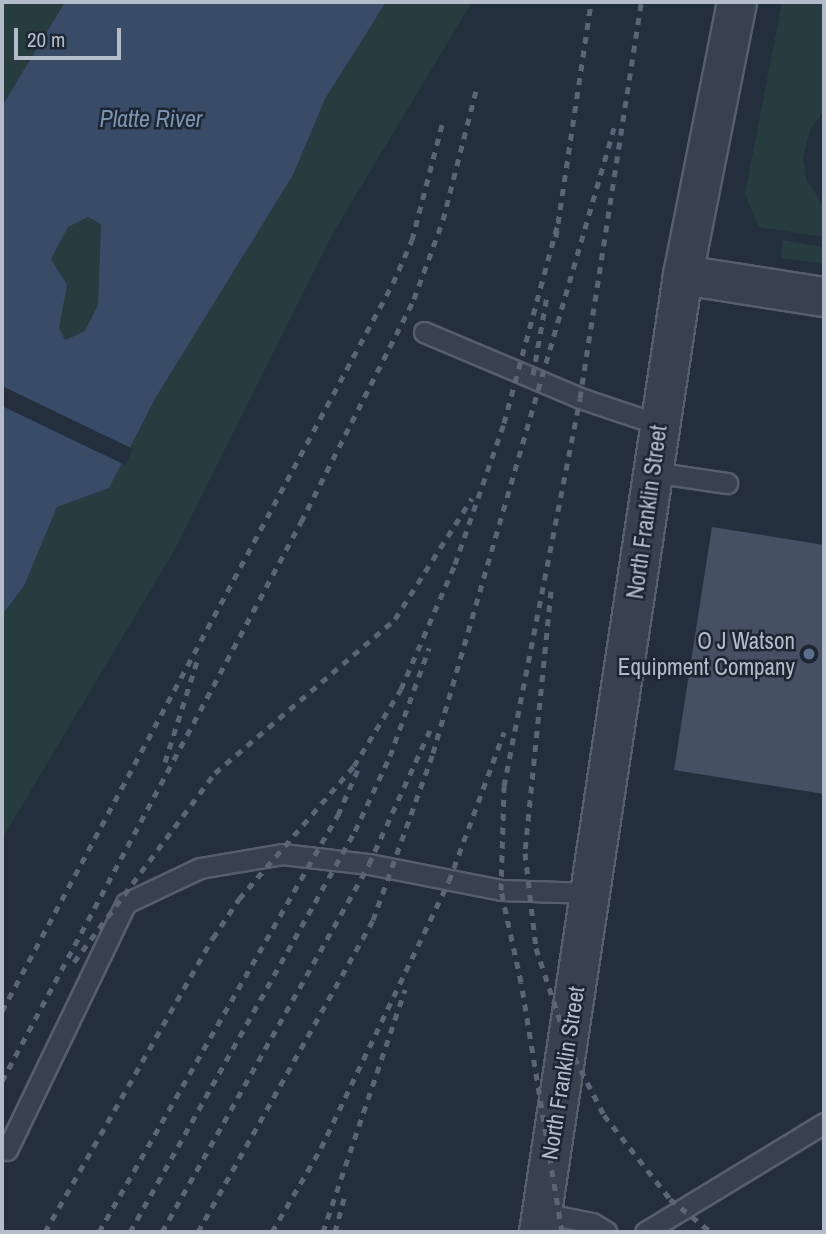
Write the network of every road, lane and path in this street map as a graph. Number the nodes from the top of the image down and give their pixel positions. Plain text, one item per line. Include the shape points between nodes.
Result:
1 (737, 2) edge
2 (683, 275) junction
3 (824, 297) edge
4 (424, 332) dead end
5 (660, 425) junction
6 (653, 472) junction
7 (727, 483) dead end
8 (590, 893) junction
9 (824, 1123) edge
10 (7, 1150) dead end
11 (541, 1223) edge
12 (607, 1232) edge
13 (645, 1232) edge

1 - 2 street, North Franklin Street
2 - 3 street
2 - 5 street, North Franklin Street
4 - 5 lane via 580,398
5 - 6 street, North Franklin Street
6 - 7 lane
6 - 8 street, North Franklin Street
8 - 10 lane via 501,890 369,864 282,854 200,868 126,903
8 - 11 street, North Franklin Street
9 - 13 lane
11 - 12 lane via 592,1223

